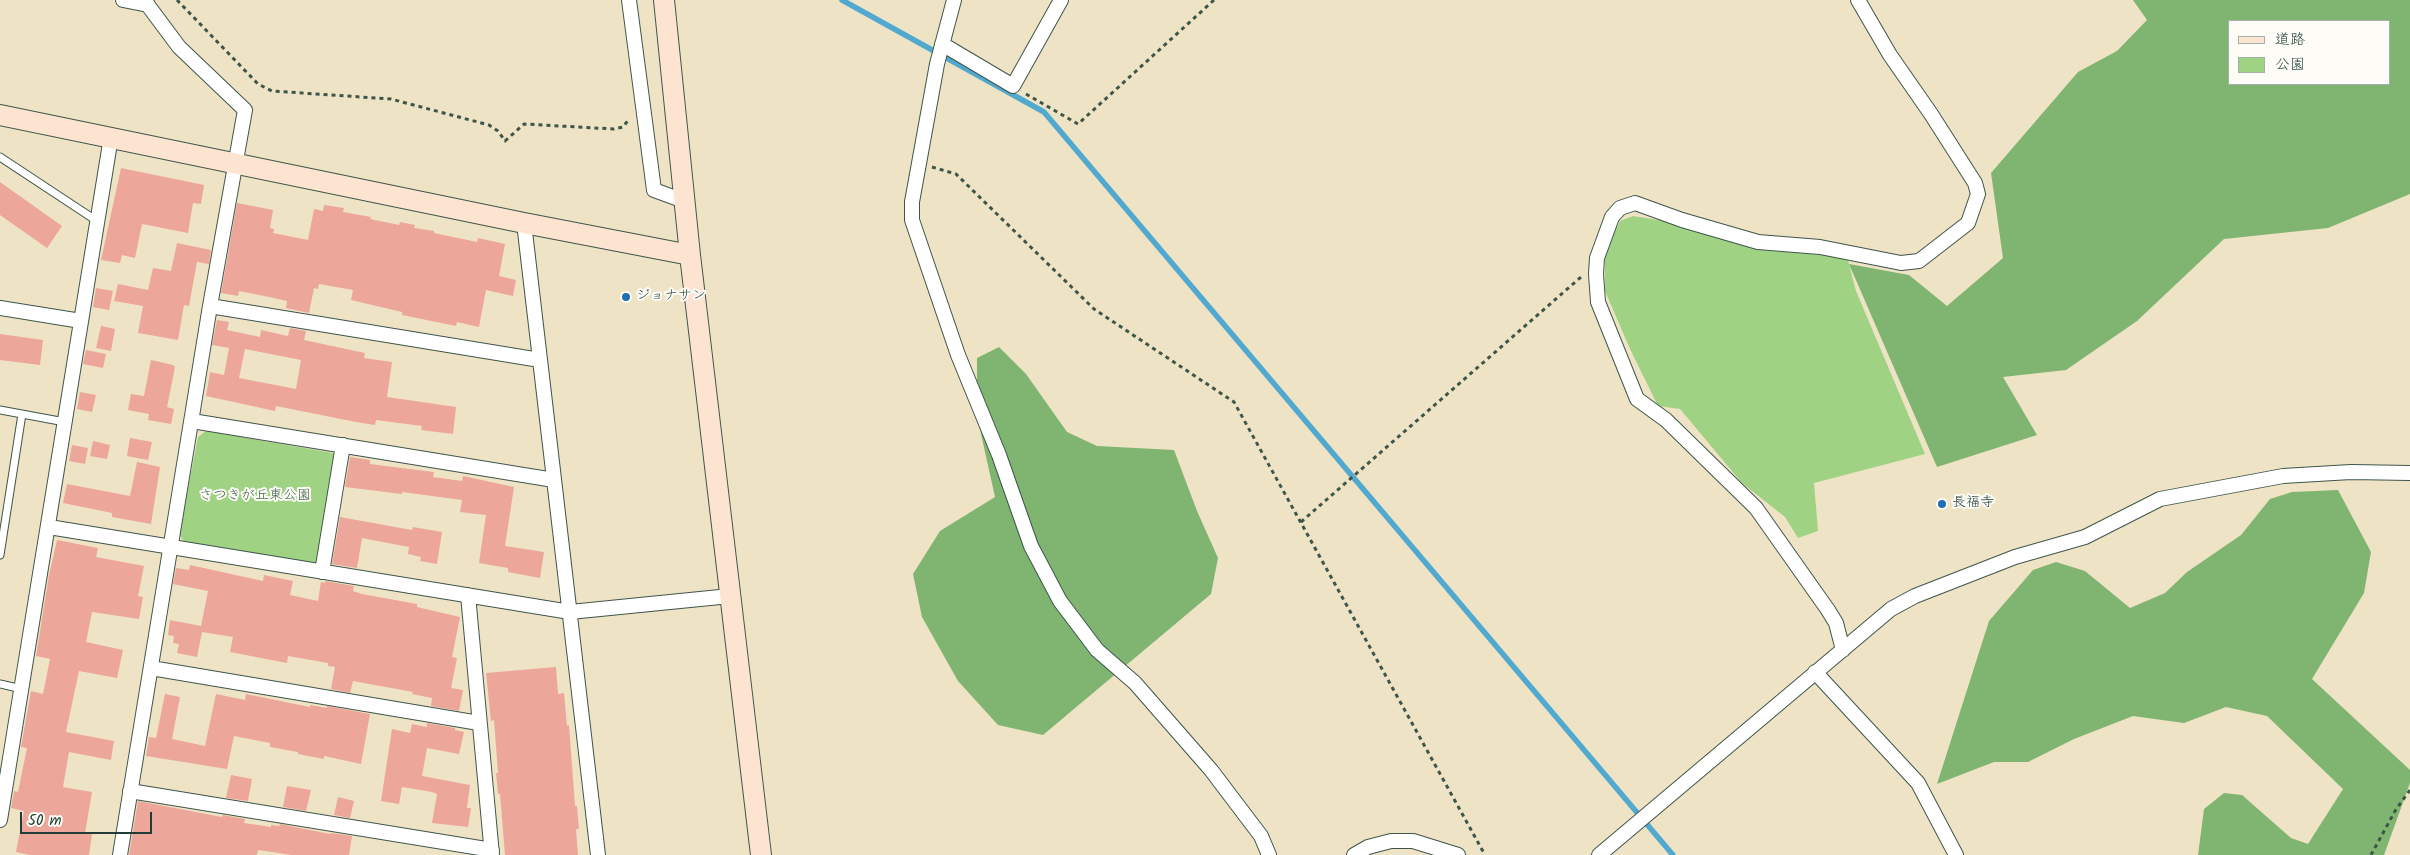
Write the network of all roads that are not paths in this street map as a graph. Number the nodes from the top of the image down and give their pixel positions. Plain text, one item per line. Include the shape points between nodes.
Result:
1 (123, 0) edge
2 (629, 0) edge
3 (664, 0) edge
4 (954, 0) edge
5 (1061, 0) edge
6 (1858, 0) edge
7 (146, 2) edge
8 (942, 44) junction
9 (0, 115) edge
10 (111, 137) junction
11 (0, 157) edge
12 (234, 163) junction
13 (684, 201) junction
14 (97, 221) junction
15 (524, 223) junction
16 (690, 255) junction
17 (210, 306) junction
18 (0, 308) edge
19 (81, 321) junction
20 (540, 360) junction
21 (0, 410) edge
22 (22, 414) junction
23 (192, 421) junction
24 (65, 422) junction
25 (344, 446) junction
26 (2410, 473) edge
27 (554, 480) junction
28 (4, 508) edge
29 (48, 527) junction
30 (171, 548) junction
31 (0, 555) edge
32 (322, 572) junction
33 (468, 595) junction
34 (730, 596) junction
35 (570, 612) junction
36 (1843, 650) junction
37 (151, 668) junction
38 (1815, 672) junction
39 (0, 684) edge
40 (22, 689) junction
41 (479, 723) junction
42 (3, 780) edge
43 (130, 791) junction
44 (0, 820) edge
45 (492, 853) edge
46 (120, 855) edge
47 (598, 855) edge
48 (762, 855) edge
49 (1269, 855) edge
50 (1354, 855) edge
51 (1458, 855) edge
52 (1599, 855) edge
53 (1956, 855) edge

1 - 7 street
2 - 13 street via 654,190
3 - 13 street
4 - 8 street
5 - 8 street via 1013,86
6 - 36 street via 1890,55 1975,183 1978,194 1968,223 1919,261 1901,263 1820,247 1758,242 1635,203 1620,208 1612,217 1596,264 1598,302 1637,398 1666,420 1756,508 1836,623
7 - 12 street via 178,47 246,110
8 - 49 street via 912,202 912,220 958,355 999,455 1031,546 1060,600 1098,650 1135,683 1211,770 1261,836
9 - 10 street
10 - 12 street
10 - 14 street
11 - 14 lane
12 - 15 street
12 - 17 street
13 - 16 street
14 - 19 street
15 - 16 street
15 - 20 street
16 - 34 street
17 - 20 street
17 - 23 street
18 - 19 street
19 - 24 street
20 - 27 street
21 - 22 lane
22 - 24 lane
22 - 28 lane
23 - 25 street
23 - 30 street
24 - 29 street
25 - 27 street
25 - 32 street
26 - 36 street via 2292,475 2160,499 2085,537 2015,557 1915,596 1891,609
27 - 35 street
28 - 31 lane
29 - 30 street
29 - 40 street
30 - 32 street
30 - 37 street
32 - 33 street
33 - 35 street
33 - 41 street
34 - 35 street
34 - 48 street
35 - 47 street
36 - 38 street
37 - 41 street
37 - 43 street
38 - 52 street
38 - 53 street via 1918,783
39 - 40 lane
40 - 42 street
41 - 45 street
42 - 44 street
43 - 45 street
43 - 46 street
50 - 51 street via 1368,847 1391,841 1413,841

